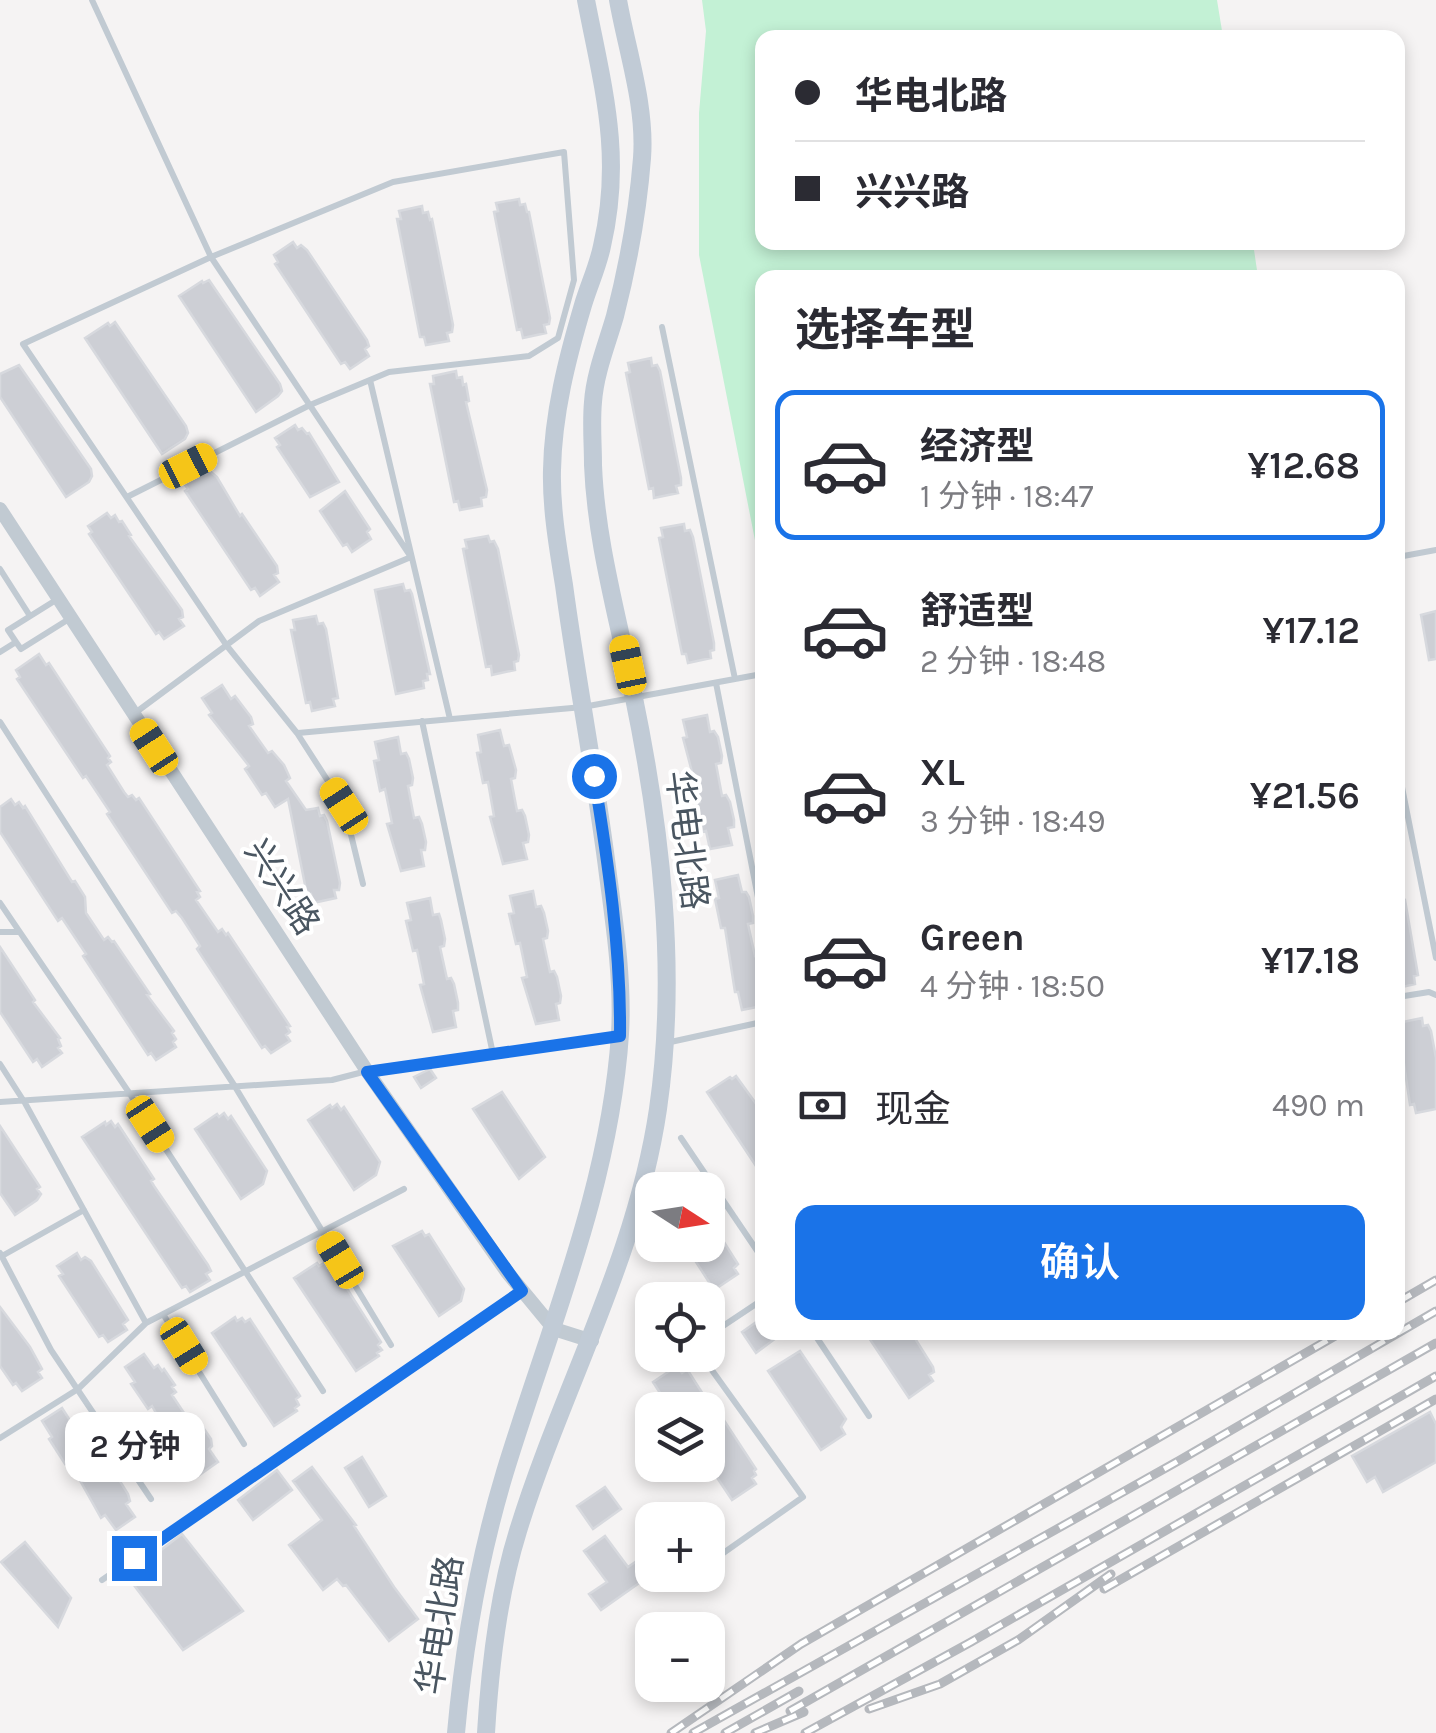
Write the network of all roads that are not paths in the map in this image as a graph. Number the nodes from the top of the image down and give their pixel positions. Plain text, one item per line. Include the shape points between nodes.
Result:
1 (92, 0) edge
2 (586, 0) edge
3 (618, 0) edge
4 (211, 257) junction
5 (662, 327) dead end
6 (370, 380) junction
7 (310, 404) junction
8 (126, 497) junction
9 (0, 509) edge
10 (1436, 550) edge
11 (411, 556) junction
12 (1405, 556) edge
13 (0, 569) edge
14 (57, 599) junction
15 (30, 616) junction
16 (70, 618) junction
17 (16, 642) junction
18 (227, 646) junction
19 (0, 652) edge
20 (755, 676) edge
21 (735, 680) junction
22 (716, 683) junction
23 (635, 699) junction
24 (583, 708) junction
25 (133, 715) junction
26 (450, 719) junction
27 (0, 722) edge
28 (422, 722) junction
29 (297, 733) junction
30 (1405, 802) edge
31 (755, 850) edge
32 (750, 851) junction
33 (755, 879) edge
34 (363, 884) dead end
35 (0, 903) edge
36 (0, 932) edge
37 (20, 932) junction
38 (1436, 958) edge
39 (1436, 995) edge
40 (1405, 996) edge
41 (755, 1024) edge
42 (620, 1036) junction
43 (665, 1043) junction
44 (493, 1054) junction
45 (0, 1064) edge
46 (367, 1072) junction
47 (234, 1085) junction
48 (130, 1094) junction
49 (0, 1102) edge
50 (26, 1103) junction
51 (681, 1138) dead end
52 (404, 1189) dead end
53 (84, 1210) junction
54 (322, 1232) junction
55 (755, 1248) edge
56 (1, 1255) edge
57 (246, 1272) junction
58 (522, 1291) junction
59 (755, 1305) edge
60 (164, 1314) junction
61 (146, 1323) junction
62 (725, 1325) edge
63 (554, 1329) junction
64 (818, 1340) edge
65 (592, 1341) junction
66 (391, 1346) dead end
67 (713, 1372) edge
68 (78, 1389) junction
69 (323, 1391) dead end
70 (869, 1416) dead end
71 (0, 1438) edge
72 (244, 1444) dead end
73 (152, 1500) dead end
74 (725, 1552) edge
75 (102, 1580) dead end
76 (456, 1733) edge
77 (486, 1733) edge

1 - 4 lane
2 - 24 main road, 华电北路 via 612,164 602,247 558,400 552,472
3 - 23 main road, 华电北路 via 642,157 593,402 594,468 598,530
4 - 6 lane via 393,182 564,152 574,280 558,338 529,356 389,372
4 - 7 lane
4 - 8 lane via 24,344
5 - 21 lane
6 - 7 lane
6 - 11 lane
7 - 8 lane
7 - 11 lane
8 - 18 lane
9 - 14 street, 兴兴路
10 - 12 lane
11 - 18 lane via 259,621
11 - 26 lane
13 - 15 lane
14 - 15 lane
14 - 16 street, 兴兴路
15 - 17 lane via 8,630
16 - 17 lane via 20,649
16 - 25 street, 兴兴路
17 - 19 lane
18 - 25 lane
18 - 29 lane
20 - 21 lane
21 - 22 lane
22 - 23 lane
22 - 32 lane
23 - 24 lane
23 - 43 main road, 华电北路 via 661,867
24 - 26 lane
24 - 42 main road, 华电北路 via 612,904
25 - 46 street, 兴兴路
26 - 28 lane
27 - 47 lane
28 - 29 lane
28 - 44 lane
29 - 34 lane via 344,806
30 - 38 lane
31 - 32 lane
32 - 33 lane
35 - 37 lane
36 - 37 lane
37 - 48 lane
39 - 40 lane
41 - 43 lane
42 - 44 lane
42 - 63 main road, 华电北路 via 598,1175
43 - 65 main road, 华电北路 via 641,1188
44 - 46 lane
45 - 50 lane
46 - 47 lane
46 - 58 street, 兴兴路
47 - 48 lane
47 - 54 lane
48 - 50 lane
48 - 57 lane
49 - 50 lane
50 - 53 lane
51 - 55 lane
52 - 54 lane
53 - 56 lane
53 - 61 lane
54 - 57 lane
54 - 66 lane
56 - 68 lane
57 - 60 lane
57 - 69 lane
58 - 63 street, 兴兴路
58 - 75 lane
59 - 62 lane
60 - 61 lane
60 - 72 lane
61 - 68 lane
63 - 65 street
63 - 76 main road, 华电北路 via 476,1578
64 - 70 lane
65 - 77 main road, 华电北路 via 516,1535
67 - 74 lane via 803,1497
68 - 71 lane
68 - 73 lane

